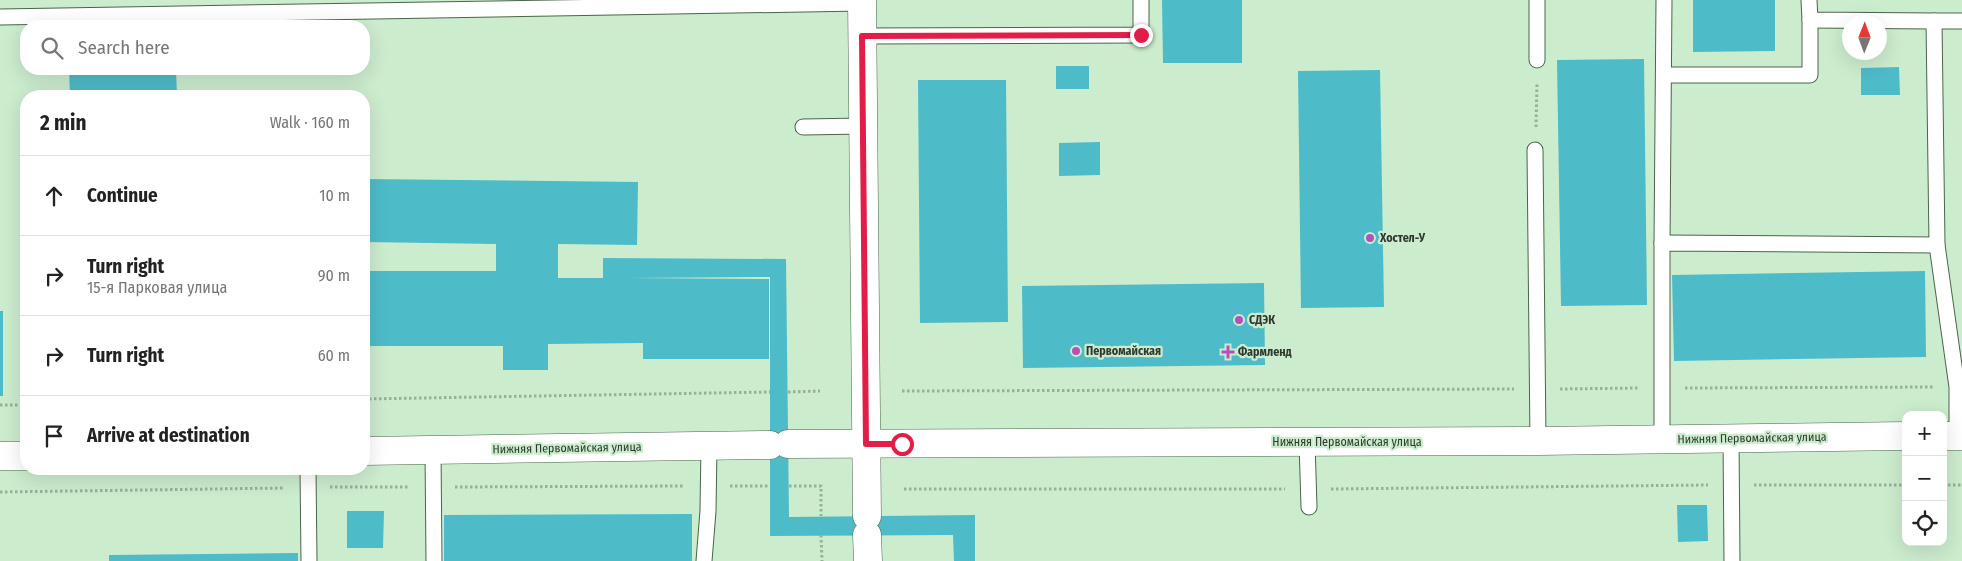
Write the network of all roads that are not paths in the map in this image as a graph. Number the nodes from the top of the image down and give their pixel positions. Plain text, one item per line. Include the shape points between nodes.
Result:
1 (1141, 0) edge
2 (1537, 0) edge
3 (1664, 0) edge
4 (1810, 0) edge
5 (745, 2) edge
6 (862, 2) edge
7 (605, 4) edge
8 (0, 17) edge
9 (1810, 20) junction
10 (1934, 20) junction
11 (1962, 21) edge
12 (862, 36) junction
13 (1537, 60) road end
14 (1664, 75) junction
15 (863, 126) junction
16 (803, 127) dead end
17 (1535, 150) road end
18 (1662, 243) junction
19 (1937, 245) junction
20 (1902, 436) edge
21 (1954, 436) edge
22 (1731, 437) junction
23 (1662, 438) junction
24 (1538, 440) junction
25 (1308, 442) junction
26 (866, 444) junction
27 (708, 446) junction
28 (370, 450) edge
29 (433, 450) junction
30 (0, 456) edge
31 (20, 456) edge
32 (308, 475) edge
33 (1309, 507) dead end
34 (867, 537) edge
35 (309, 561) edge
36 (434, 561) edge
37 (704, 561) edge
38 (1732, 561) edge

1 - 12 lane via 1141,35
2 - 13 lane
3 - 14 lane
4 - 9 lane
5 - 6 lane
5 - 7 lane
6 - 12 street
7 - 8 lane
9 - 10 lane
9 - 14 lane via 1810,75
10 - 11 lane
10 - 19 lane
12 - 15 street
14 - 18 lane
15 - 16 lane
15 - 26 street
17 - 24 lane
18 - 19 lane
18 - 23 lane
19 - 21 lane via 1957,387
20 - 22 street, Нижняя Первомайская улица
22 - 23 street, Нижняя Первомайская улица
22 - 38 lane
23 - 24 street, Нижняя Первомайская улица
24 - 25 street, Нижняя Первомайская улица
25 - 26 street, Нижняя Первомайская улица
25 - 33 lane
26 - 27 street, Нижняя Первомайская улица
26 - 34 street
27 - 29 street, Нижняя Первомайская улица
27 - 37 lane
28 - 29 street, Нижняя Первомайская улица
29 - 36 lane
30 - 31 street
32 - 35 lane

